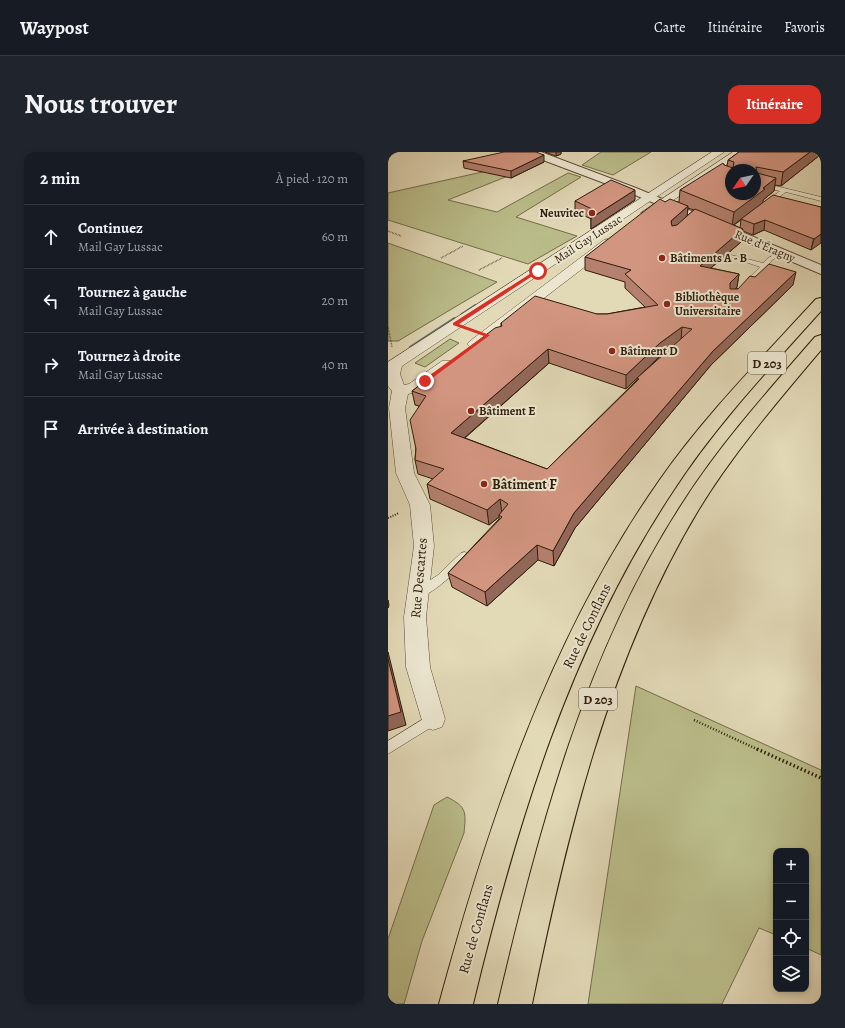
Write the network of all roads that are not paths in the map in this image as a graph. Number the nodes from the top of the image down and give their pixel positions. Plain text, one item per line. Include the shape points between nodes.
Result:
1 (531, 152) edge
2 (719, 152) edge
3 (737, 152) edge
4 (761, 184) edge
5 (785, 190) junction
6 (821, 190) edge
7 (812, 197) junction
8 (650, 198) junction
9 (821, 199) edge
10 (663, 204) junction
11 (760, 209) edge
12 (629, 227) edge
13 (617, 236) edge
14 (782, 253) junction
15 (733, 256) edge
16 (764, 266) junction
17 (821, 270) edge
18 (742, 289) edge
19 (821, 302) edge
20 (455, 324) junction
21 (492, 337) junction
22 (821, 340) edge
23 (400, 391) junction
24 (473, 548) edge
25 (418, 594) junction
26 (434, 719) joint
27 (388, 748) edge
28 (456, 1004) edge
29 (515, 1004) edge

1 - 8 street, Rue d'Éragny
2 - 8 street, Mail Gay Lussac
3 - 10 street, Mail Gay Lussac
4 - 5 lane
5 - 7 lane
5 - 11 lane
6 - 7 lane
7 - 9 lane
8 - 10 street, Rue d'Éragny
8 - 20 street, Mail Gay Lussac
10 - 12 street, Mail Gay Lussac
10 - 14 street, Rue d'Éragny via 692,219 735,229
13 - 21 street, Mail Gay Lussac
14 - 16 lane via 770,259
14 - 17 street, Rue d'Éragny
15 - 16 lane
16 - 18 lane
19 - 28 main road, Rue de Conflans / D 203 via 728,406 686,458 650,508 606,586 569,661 535,744 484,900
20 - 21 street
20 - 23 street, Mail Gay Lussac via 395,363 391,370 393,384
21 - 23 street, Mail Gay Lussac via 459,356 414,388
22 - 29 main road, D 203 via 719,463 675,531 630,622 600,696 570,786 539,895
23 - 25 street, Rue Descartes via 397,408 405,473 420,505 424,546
24 - 25 lane via 442,578
25 - 26 street, Rue Descartes via 415,617 418,667
26 - 27 lane

